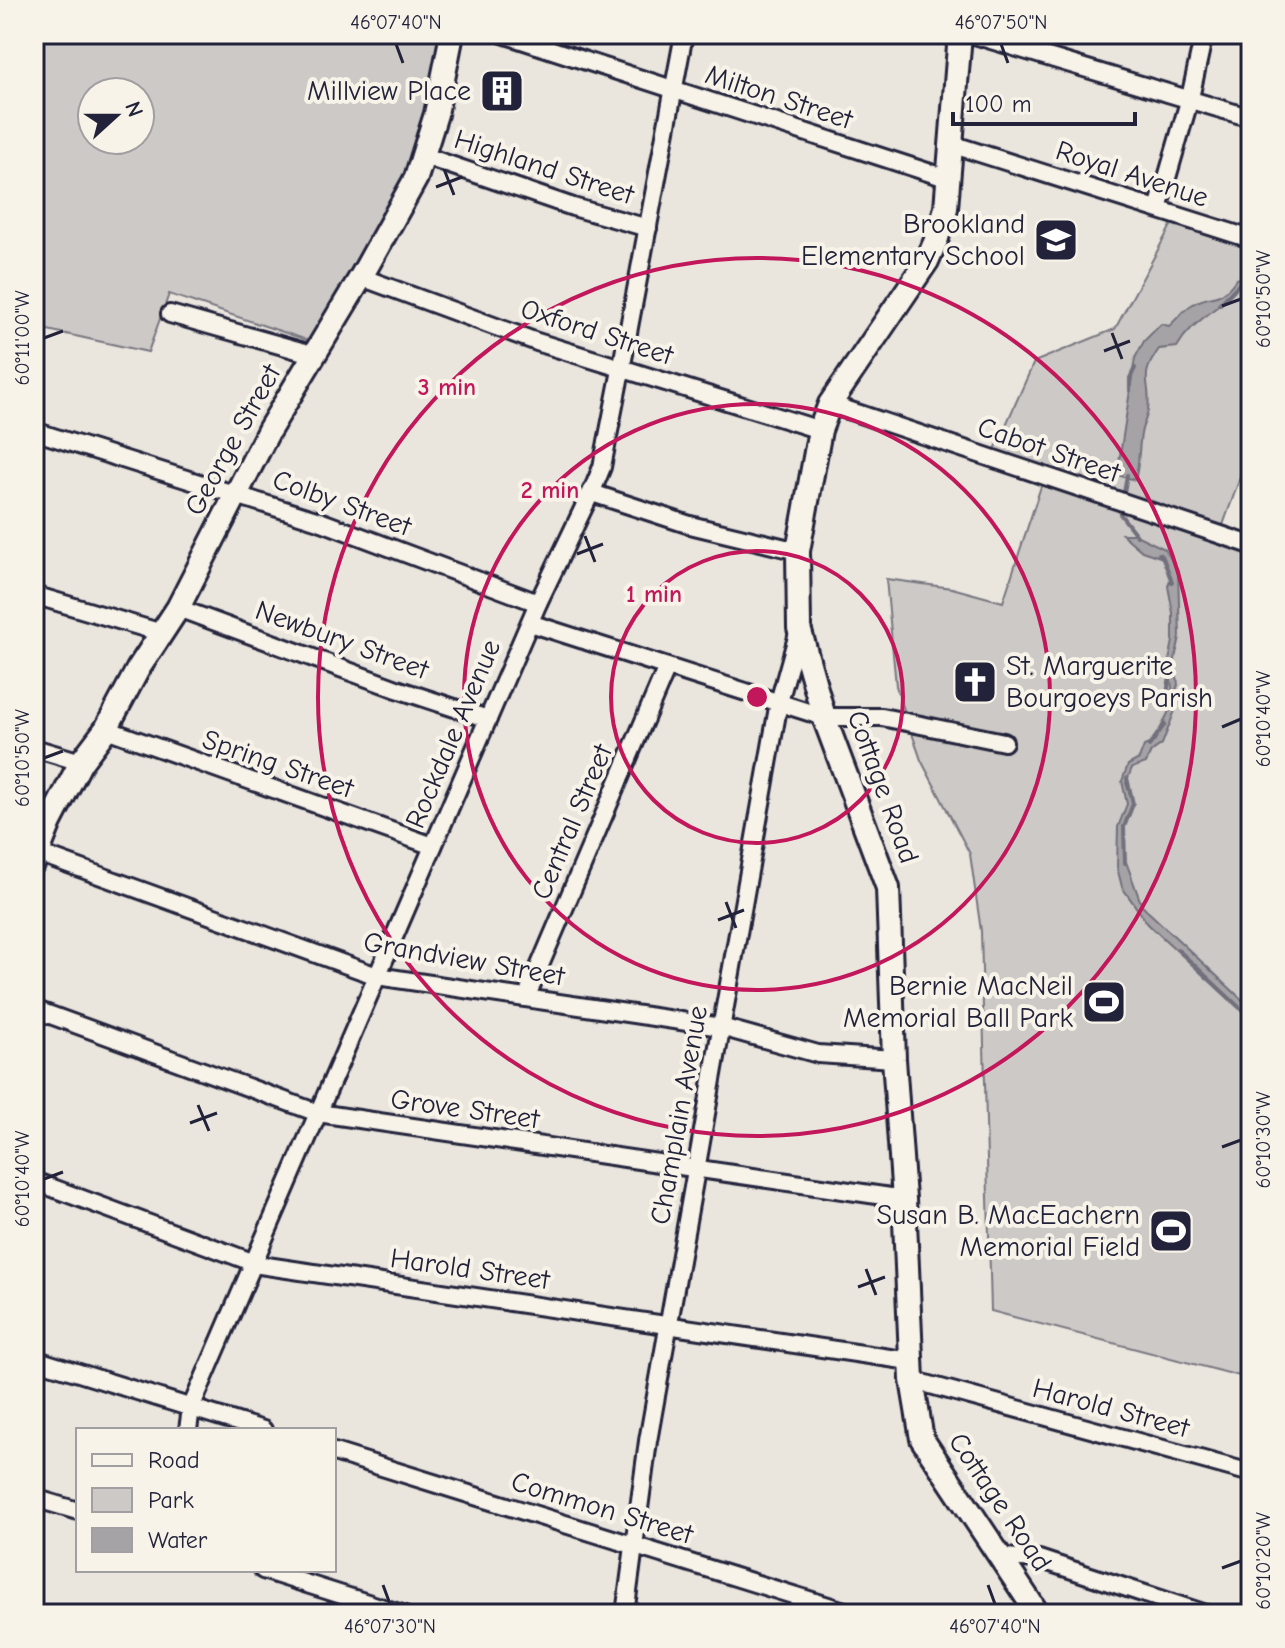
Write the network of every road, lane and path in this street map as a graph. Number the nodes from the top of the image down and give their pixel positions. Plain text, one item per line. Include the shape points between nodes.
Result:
1 (452, 34) edge
2 (503, 34) edge
3 (684, 34) edge
4 (960, 34) edge
5 (971, 34) edge
6 (1204, 34) edge
7 (673, 90) junction
8 (1190, 98) junction
9 (1251, 118) edge
10 (951, 144) junction
11 (424, 156) junction
12 (949, 179) junction
13 (1158, 209) junction
14 (648, 228) junction
15 (1251, 239) edge
16 (361, 277) junction
17 (170, 314) dead end
18 (315, 355) junction
19 (621, 370) junction
20 (830, 404) junction
21 (820, 430) junction
22 (34, 431) edge
23 (236, 493) junction
24 (592, 493) junction
25 (1251, 545) edge
26 (798, 551) junction
27 (34, 595) edge
28 (538, 603) junction
29 (178, 608) junction
30 (530, 623) junction
31 (799, 628) junction
32 (162, 633) junction
33 (667, 667) junction
34 (779, 702) junction
35 (824, 717) junction
36 (488, 719) junction
37 (106, 729) junction
38 (1004, 742) dead end
39 (34, 748) edge
40 (81, 762) junction
41 (433, 846) junction
42 (36, 858) edge
43 (377, 976) junction
44 (526, 998) junction
45 (34, 1009) edge
46 (721, 1027) junction
47 (894, 1059) junction
48 (318, 1113) junction
49 (695, 1169) junction
50 (34, 1181) edge
51 (904, 1199) junction
52 (253, 1263) junction
53 (668, 1325) junction
54 (34, 1359) edge
55 (911, 1370) junction
56 (191, 1408) junction
57 (188, 1428) edge
58 (256, 1428) edge
59 (336, 1453) edge
60 (1251, 1473) edge
61 (34, 1498) edge
62 (76, 1510) edge
63 (633, 1545) junction
64 (1002, 1557) junction
65 (269, 1572) edge
66 (402, 1614) edge
67 (625, 1614) edge
68 (854, 1614) edge
69 (1038, 1614) edge
70 (1206, 1614) edge

1 - 11 main road, George Street
2 - 7 street, Milton Street
3 - 7 street, Rockdale Avenue
4 - 10 main road, Cottage Road
5 - 8 street
6 - 8 street
7 - 12 street, Milton Street
7 - 14 street, Rockdale Avenue
8 - 9 street
8 - 13 street
10 - 12 main road, Cottage Road
10 - 13 street, Royal Avenue
11 - 14 street, Highland Street
11 - 16 main road, George Street
12 - 20 main road, Cottage Road via 946,208 927,261
13 - 15 street, Royal Avenue
14 - 19 street, Rockdale Avenue
16 - 18 main road, George Street
16 - 19 street, Oxford Street
17 - 18 street
18 - 23 main road, George Street
19 - 21 street, Oxford Street
19 - 24 street, Rockdale Avenue
20 - 21 main road, Cottage Road
20 - 25 street, Cabot Street
21 - 26 main road, Cottage Road
22 - 23 street, Colby Street
23 - 28 street, Colby Street
23 - 29 main road, George Street
24 - 26 street via 690,525
24 - 28 street, Rockdale Avenue
26 - 31 main road, Cottage Road
27 - 32 street
28 - 30 street, Rockdale Avenue
29 - 32 main road, George Street
29 - 36 street, Newbury Street
30 - 33 street
30 - 36 street, Rockdale Avenue
31 - 34 street, Champlain Avenue
31 - 35 main road, Cottage Road
32 - 37 main road, George Street
33 - 34 street
33 - 44 street, Central Street
34 - 35 street
34 - 46 street, Champlain Avenue
35 - 38 street via 882,717
35 - 47 main road, Cottage Road via 888,888
36 - 41 street, Rockdale Avenue
37 - 40 main road, George Street
37 - 41 street, Spring Street
39 - 40 street
40 - 42 main road, George Street
41 - 43 street, Rockdale Avenue
42 - 43 street, Grandview Street
43 - 44 street, Grandview Street
43 - 48 street, Rockdale Avenue
44 - 46 street, Grandview Street
45 - 48 street, Grove Street
46 - 47 street, Grandview Street via 800,1051
46 - 49 street, Champlain Avenue
47 - 51 main road, Cottage Road
48 - 49 street, Grove Street
48 - 52 street, Rockdale Avenue
49 - 51 street, Grove Street
49 - 53 street, Champlain Avenue
50 - 52 street, Harold Street
51 - 55 main road, Cottage Road
52 - 53 street, Harold Street
52 - 56 street, Rockdale Avenue
53 - 55 street, Harold Street
53 - 63 street, Champlain Avenue
54 - 56 street
55 - 60 street, Harold Street
55 - 64 main road, Cottage Road via 922,1439
56 - 57 street, Rockdale Avenue
56 - 58 street
59 - 63 street, Common Street
61 - 62 street
63 - 67 street, Champlain Avenue
63 - 68 street, Common Street
64 - 69 main road, Cottage Road
64 - 70 street via 1039,1559
65 - 66 street

